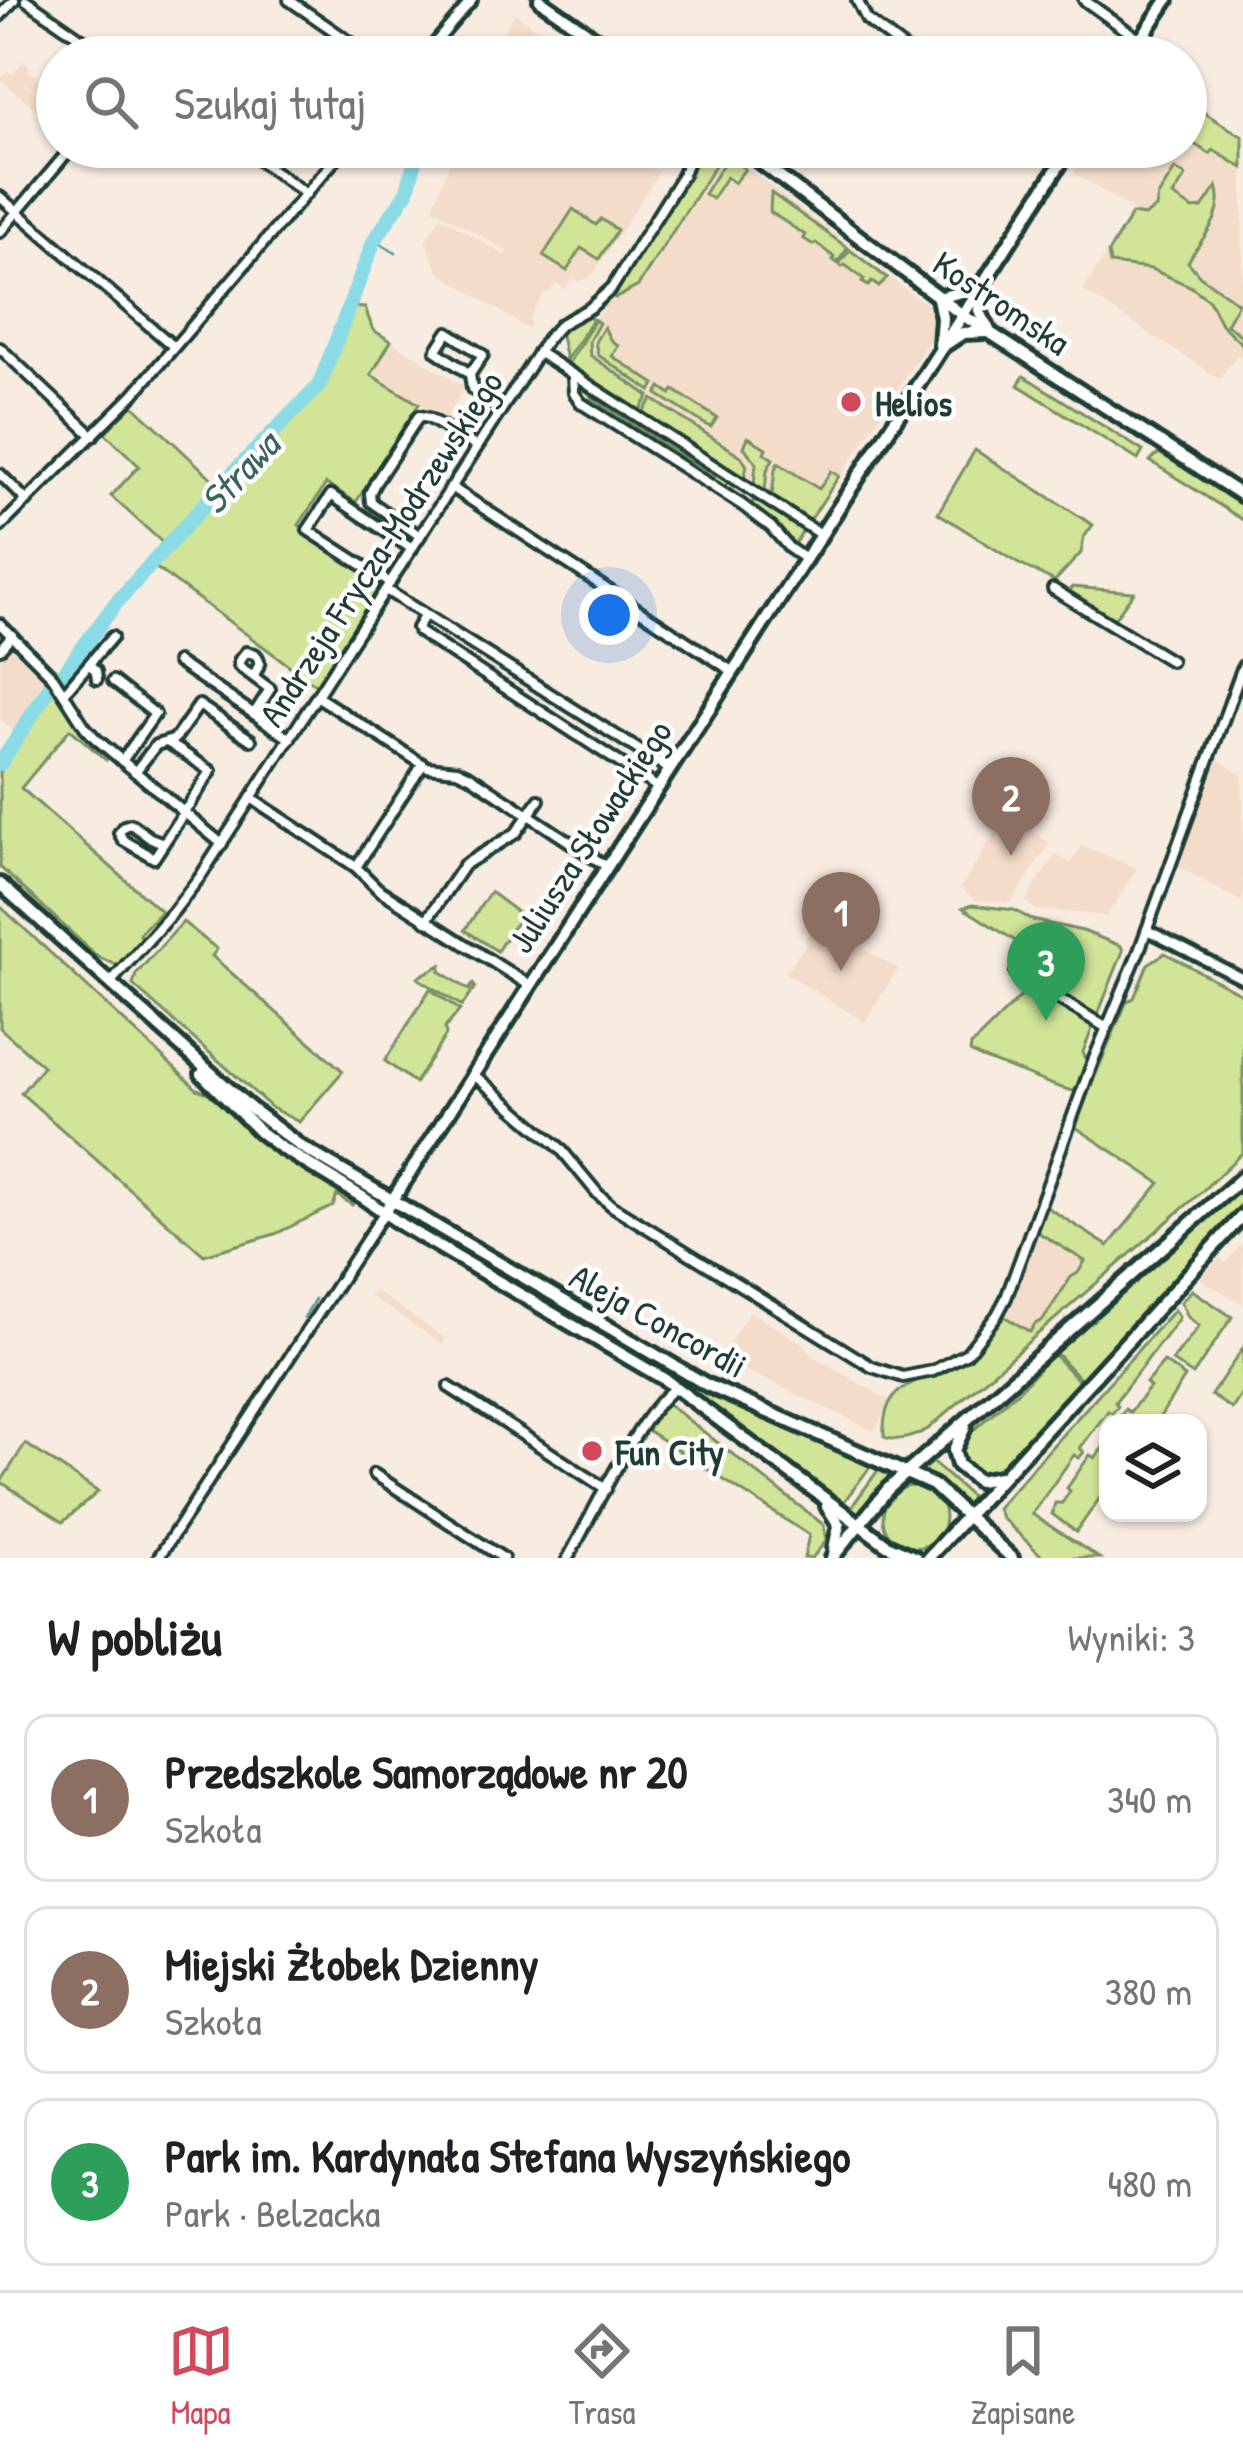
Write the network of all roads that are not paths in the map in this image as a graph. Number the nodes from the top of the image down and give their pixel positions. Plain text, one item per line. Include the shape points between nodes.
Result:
1 (14, 0) edge
2 (26, 0) edge
3 (289, 0) edge
4 (472, 0) edge
5 (540, 0) edge
6 (857, 0) edge
7 (1084, 0) edge
8 (1167, 0) edge
9 (0, 16) edge
10 (78, 36) edge
11 (341, 36) edge
12 (441, 36) edge
13 (592, 36) edge
14 (888, 36) edge
15 (1134, 36) edge
16 (1143, 36) edge
17 (54, 168) edge
18 (270, 168) edge
19 (328, 168) edge
20 (685, 168) edge
21 (768, 168) edge
22 (1057, 168) edge
23 (306, 194) junction
24 (0, 197) edge
25 (17, 212) junction
26 (0, 232) edge
27 (982, 281) junction
28 (938, 298) junction
29 (961, 314) junction
30 (990, 333) junction
31 (174, 347) junction
32 (0, 348) edge
33 (940, 348) junction
34 (538, 352) junction
35 (470, 374) junction
36 (573, 376) junction
37 (501, 409) junction
38 (93, 436) junction
39 (477, 447) junction
40 (0, 474) edge
41 (451, 487) junction
42 (749, 489) junction
43 (1242, 495) edge
44 (27, 500) junction
45 (742, 505) junction
46 (0, 527) edge
47 (821, 535) junction
48 (420, 536) junction
49 (412, 549) junction
50 (805, 559) junction
51 (388, 587) junction
52 (1053, 589) dead end
53 (425, 615) junction
54 (0, 623) edge
55 (11, 635) junction
56 (112, 637) dead end
57 (0, 649) edge
58 (177, 662) dead end
59 (1171, 662) dead end
60 (90, 665) junction
61 (1243, 666) edge
62 (732, 671) junction
63 (253, 676) dead end
64 (97, 679) dead end
65 (113, 680) dead end
66 (64, 693) junction
67 (552, 695) junction
68 (318, 697) junction
69 (542, 712) junction
70 (254, 714) junction
71 (290, 739) junction
72 (251, 740) dead end
73 (167, 742) junction
74 (641, 752) junction
75 (122, 760) junction
76 (422, 764) junction
77 (668, 769) junction
78 (630, 770) junction
79 (135, 772) junction
80 (656, 787) junction
81 (251, 798) junction
82 (539, 800) dead end
83 (185, 814) junction
84 (529, 816) junction
85 (164, 844) junction
86 (222, 844) junction
87 (606, 866) junction
88 (356, 867) junction
89 (0, 884) edge
90 (426, 921) junction
91 (1147, 930) junction
92 (1016, 973) dead end
93 (1243, 979) edge
94 (110, 983) junction
95 (529, 985) junction
96 (150, 1019) junction
97 (1106, 1028) junction
98 (472, 1073) junction
99 (1243, 1177) edge
100 (391, 1201) junction
101 (384, 1213) junction
102 (1243, 1215) edge
103 (449, 1387) dead end
104 (676, 1388) junction
105 (974, 1414) junction
106 (907, 1473) junction
107 (374, 1474) dead end
108 (1006, 1474) junction
109 (606, 1489) junction
110 (822, 1498) junction
111 (968, 1516) junction
112 (858, 1525) junction
113 (158, 1558) edge
114 (503, 1558) edge
115 (568, 1558) edge
116 (831, 1558) edge
117 (916, 1558) edge
118 (928, 1558) edge
119 (1012, 1558) edge

1 - 9 street
2 - 10 street
3 - 11 street
4 - 12 street
5 - 13 street
6 - 14 street
7 - 15 street
8 - 16 street
17 - 25 street
18 - 23 street
19 - 23 street
20 - 34 street, Andrzeja Frycza-Modrzewskiego via 612,288 554,330
21 - 28 street, Kostromska
22 - 27 street, Juliusza Słowackiego
23 - 31 street
24 - 25 street
25 - 26 street
25 - 31 street
27 - 28 street
27 - 29 street, Juliusza Słowackiego
27 - 30 street via 979,310
28 - 29 street, Kostromska
28 - 33 street
29 - 30 street, Kostromska
29 - 33 street, Juliusza Słowackiego
30 - 33 street via 963,334
30 - 43 street, Kostromska
31 - 38 street
32 - 38 street
33 - 47 street, Juliusza Słowackiego
34 - 36 street
34 - 37 street, Andrzeja Frycza-Modrzewskiego
35 - 35 street via 436,350 448,332 482,355
35 - 37 street via 472,389
36 - 42 street
36 - 45 street via 583,405
37 - 39 street, Andrzeja Frycza-Modrzewskiego
38 - 44 street
39 - 41 street, Andrzeja Frycza-Modrzewskiego
39 - 48 street via 419,416 375,483 371,502
40 - 44 street
41 - 48 street, Andrzeja Frycza-Modrzewskiego
41 - 62 street
42 - 45 street
42 - 47 street
44 - 46 street
45 - 50 street
47 - 50 street, Juliusza Słowackiego
48 - 49 street, Andrzeja Frycza-Modrzewskiego
49 - 51 street, Andrzeja Frycza-Modrzewskiego
49 - 51 street via 331,495 308,530
50 - 62 street, Juliusza Słowackiego
51 - 53 street
51 - 68 street, Andrzeja Frycza-Modrzewskiego
52 - 59 street
53 - 67 street
53 - 69 street via 419,632
54 - 55 street
55 - 57 street
55 - 66 street
56 - 60 street
58 - 70 street
60 - 64 street
60 - 66 street
61 - 91 street
62 - 77 street, Juliusza Słowackiego
63 - 70 street via 270,689
65 - 75 street via 155,714
66 - 75 street via 85,727
67 - 69 street
67 - 74 street
68 - 71 street, Andrzeja Frycza-Modrzewskiego
68 - 76 street
69 - 78 street
70 - 71 street
71 - 81 street, Andrzeja Frycza-Modrzewskiego
72 - 73 street via 199,705
73 - 79 street
73 - 83 street via 211,770
74 - 77 street
74 - 78 street
75 - 79 street
76 - 84 street via 460,771
76 - 88 street
77 - 80 street, Juliusza Słowackiego
78 - 80 street
79 - 83 street
80 - 87 street, Juliusza Słowackiego
81 - 86 street, Andrzeja Frycza-Modrzewskiego
81 - 88 street
82 - 84 street
83 - 85 street
83 - 86 street
84 - 87 street
84 - 90 street via 464,865
85 - 85 street via 153,858 119,833 131,824
86 - 94 street, Andrzeja Frycza-Modrzewskiego
87 - 95 street, Juliusza Słowackiego
88 - 90 street
89 - 94 street
90 - 95 street
91 - 93 street
91 - 97 street
92 - 97 street
94 - 96 street
95 - 98 street, Juliusza Słowackiego
96 - 100 street, Aleja Concordii via 283,1135
96 - 101 street, Aleja Concordii via 260,1132
97 - 98 street via 1006,1298 967,1352 904,1377 879,1371 612,1206 560,1148
98 - 100 street, Juliusza Słowackiego
99 - 105 street
100 - 101 street, Juliusza Słowackiego
100 - 106 street, Aleja Concordii via 707,1385
101 - 104 street, Aleja Concordii
101 - 113 street, Juliusza Słowackiego
102 - 108 street
103 - 109 street
104 - 109 street via 638,1432
104 - 110 street, Aleja Concordii
105 - 106 street
105 - 108 street via 956,1442 956,1461 980,1481
106 - 111 street, Aleja Concordii
106 - 112 street
107 - 114 street
108 - 111 street
109 - 115 street
110 - 112 street, Aleja Concordii
110 - 116 street via 839,1525
111 - 118 street
111 - 119 street, Aleja Concordii
112 - 116 street
112 - 117 street, Aleja Concordii

